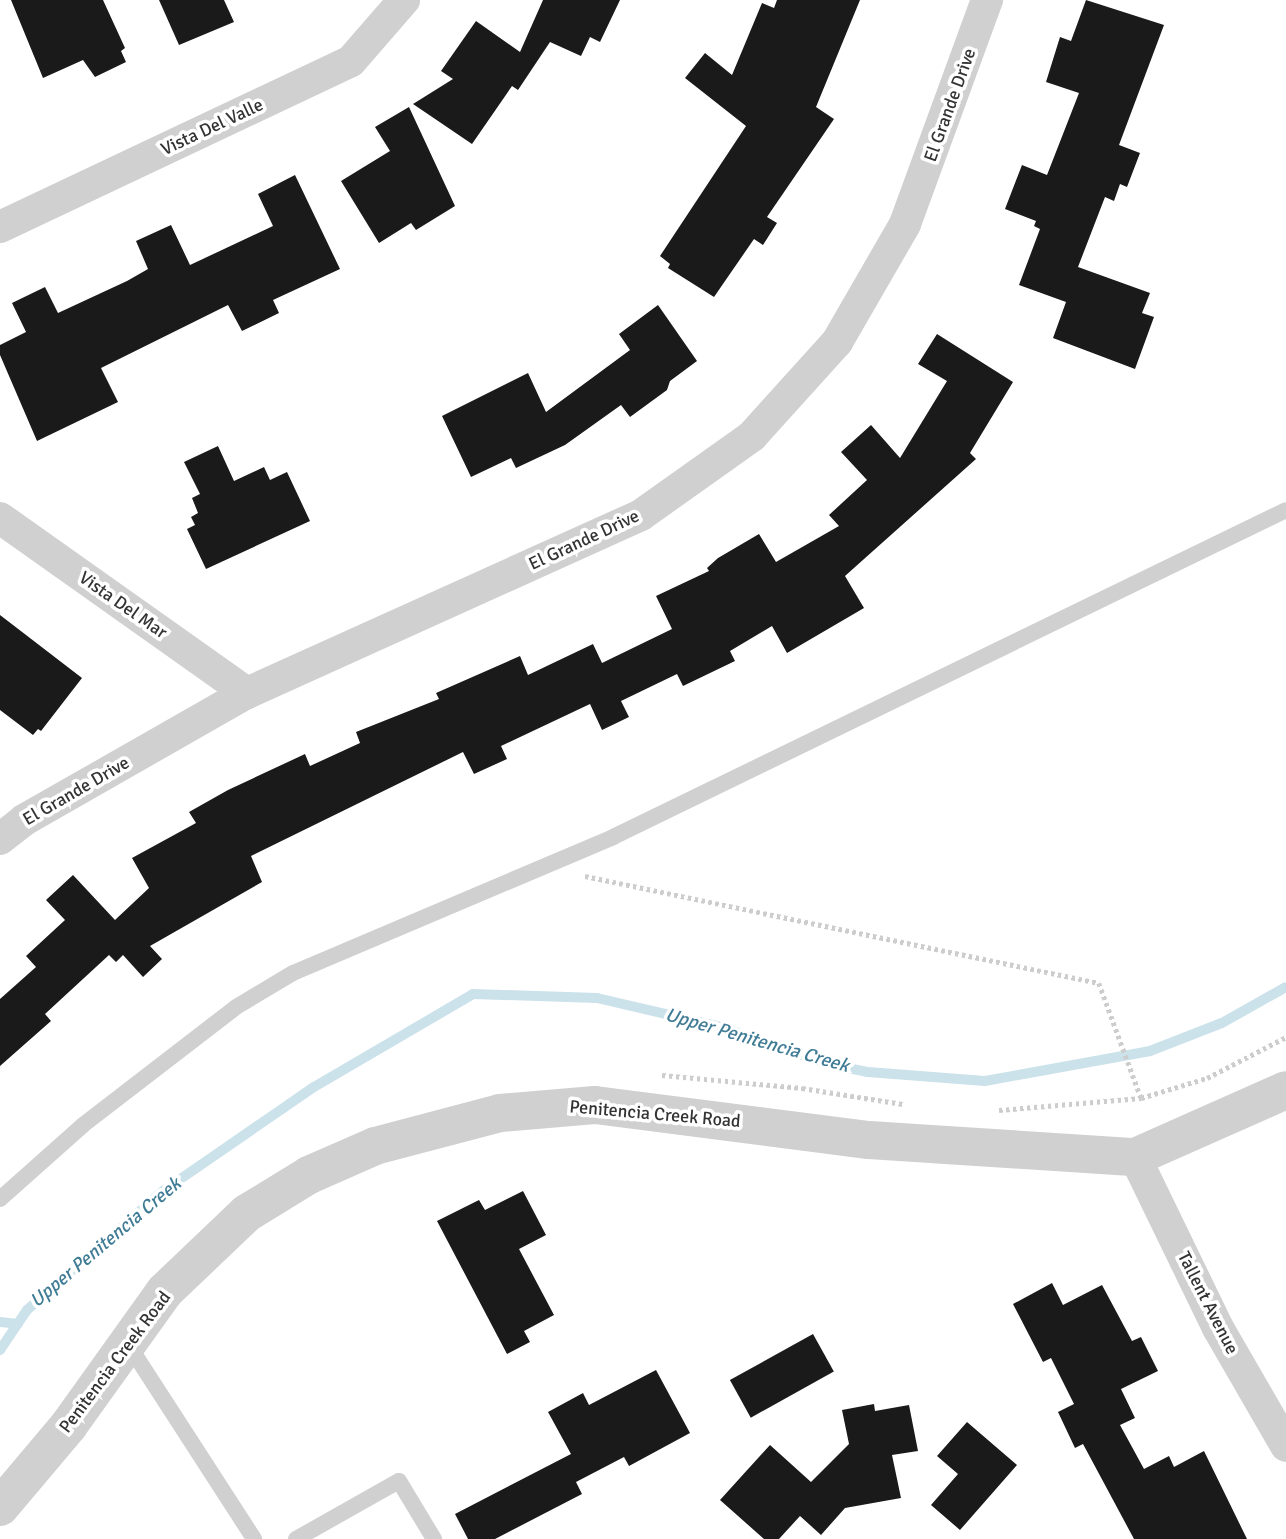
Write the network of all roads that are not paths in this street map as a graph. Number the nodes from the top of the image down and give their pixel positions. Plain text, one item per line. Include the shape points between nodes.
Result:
1 (404, 0) edge
2 (987, 0) edge
3 (0, 227) edge
4 (1286, 510) edge
5 (0, 518) edge
6 (247, 693) junction
7 (0, 839) edge
8 (1286, 1090) edge
9 (1135, 1157) junction
10 (0, 1199) edge
11 (128, 1344) junction
12 (1286, 1446) edge
13 (0, 1507) edge
14 (254, 1539) edge
15 (296, 1539) edge
16 (434, 1539) edge

1 - 3 street, Vista Del Valle via 351,61
2 - 6 street, El Grande Drive via 905,225 837,342 752,436 641,515
4 - 10 lane via 542,867 293,973 248,1000 83,1125
5 - 6 street, Vista Del Mar
6 - 7 street, El Grande Drive via 24,820
8 - 9 street, Penitencia Creek Road
9 - 11 street, Penitencia Creek Road via 869,1140 595,1105 500,1113 375,1146 309,1175 247,1213 165,1291
9 - 12 street, Tallent Avenue via 1218,1328
11 - 13 street, Penitencia Creek Road
11 - 14 lane
15 - 16 lane via 399,1481

